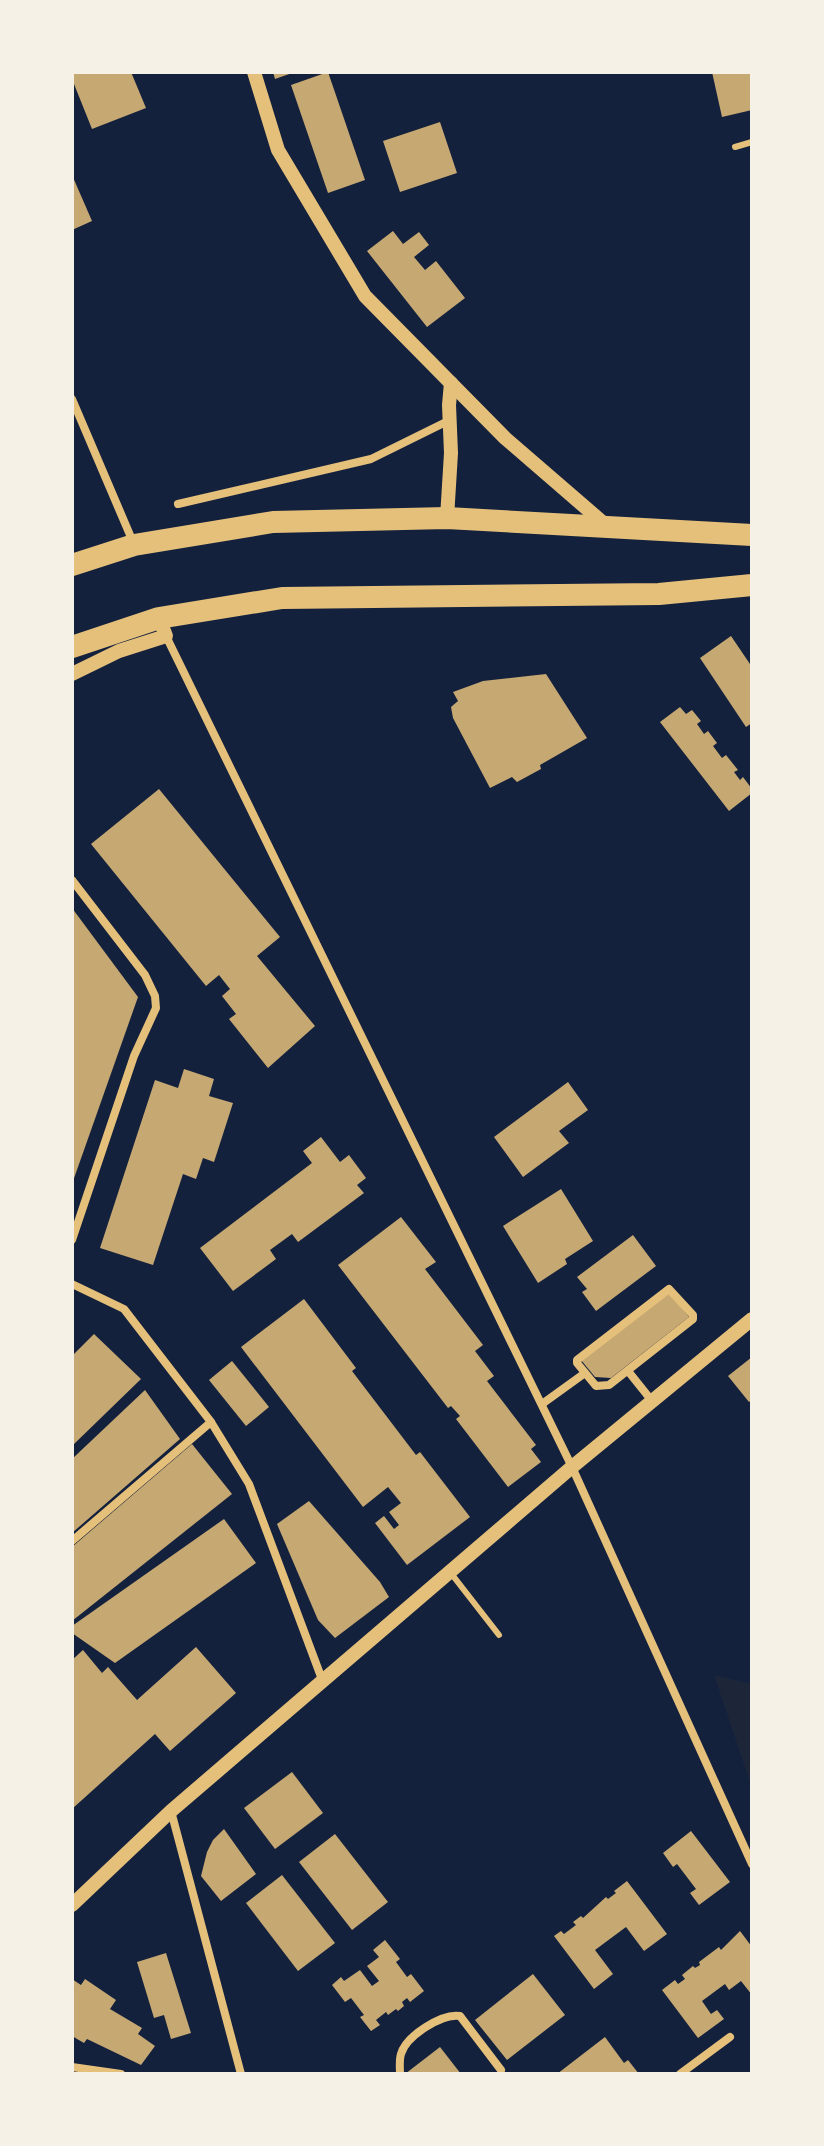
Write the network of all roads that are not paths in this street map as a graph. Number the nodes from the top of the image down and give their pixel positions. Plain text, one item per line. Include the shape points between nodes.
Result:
1 (254, 72) edge
2 (752, 142) edge
3 (735, 147) dead end
4 (451, 383) junction
5 (72, 399) edge
6 (450, 420) junction
7 (178, 504) dead end
8 (447, 518) junction
9 (608, 527) junction
10 (752, 535) edge
11 (134, 545) junction
12 (72, 565) edge
13 (752, 585) edge
14 (162, 627) junction
15 (72, 647) edge
16 (72, 674) edge
17 (72, 880) edge
18 (72, 1240) edge
19 (72, 1284) edge
20 (752, 1319) edge
21 (628, 1371) junction
22 (585, 1373) junction
23 (652, 1401) junction
24 (542, 1404) junction
25 (211, 1422) junction
26 (572, 1467) junction
27 (72, 1541) edge
28 (450, 1572) junction
29 (499, 1635) dead end
30 (323, 1683) junction
31 (171, 1811) junction
32 (752, 1864) edge
33 (72, 1905) edge
34 (730, 2037) dead end
35 (72, 2067) edge
36 (501, 2070) dead end
37 (121, 2074) edge
38 (241, 2074) edge
39 (400, 2074) edge
40 (680, 2074) edge

1 - 4 street via 278,150 365,296
2 - 3 lane
4 - 6 street
4 - 9 street via 505,438
5 - 11 street
6 - 7 street via 371,459
6 - 8 street
8 - 9 highway
8 - 11 highway via 273,522
9 - 10 highway
11 - 12 highway
13 - 14 highway via 659,594 282,598
14 - 15 highway
14 - 16 street
14 - 24 street
17 - 18 street via 145,975 156,1008 134,1056
19 - 25 street via 124,1309
20 - 23 street
21 - 22 street via 603,1387
21 - 22 street via 693,1319 671,1289 577,1360
21 - 23 street
22 - 24 street
23 - 26 street
24 - 26 street
25 - 27 street
25 - 30 street via 249,1484
26 - 28 street
26 - 32 street
28 - 29 lane
28 - 30 street
30 - 31 street
31 - 33 street
31 - 38 street
34 - 40 street
35 - 37 street
36 - 39 street via 460,2016 453,2014 440,2017 409,2041 401,2053

